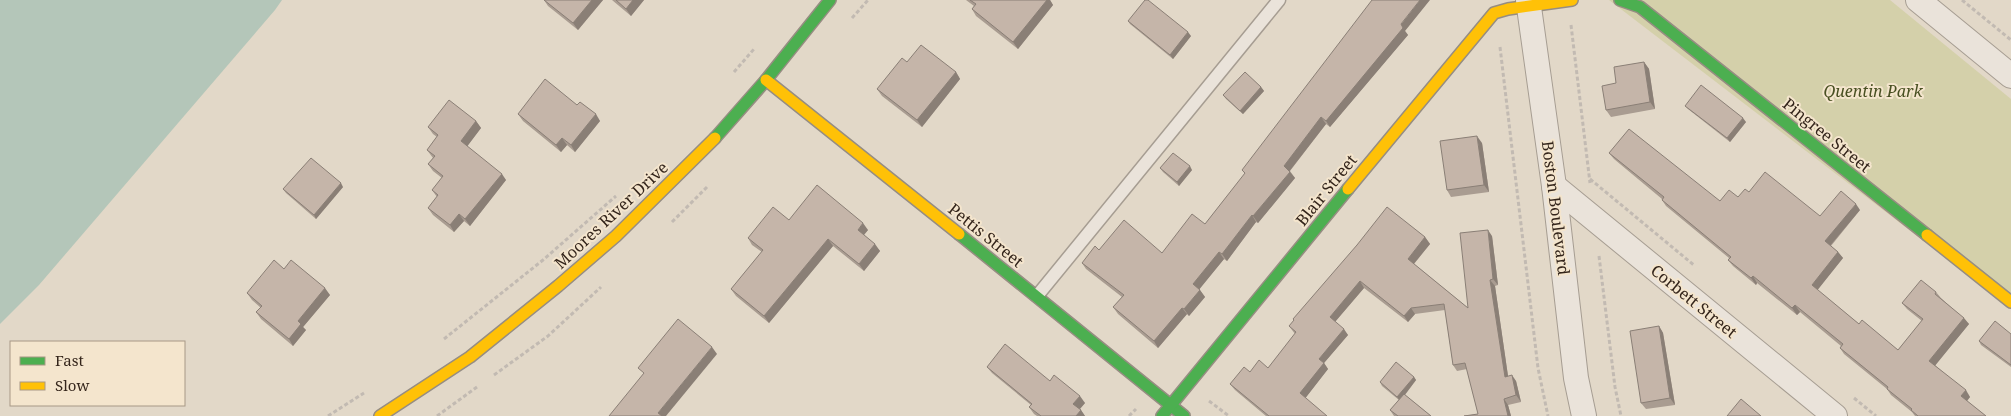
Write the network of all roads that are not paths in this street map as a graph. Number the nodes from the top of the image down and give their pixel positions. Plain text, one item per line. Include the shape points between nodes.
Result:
1 (830, 0) edge
2 (1279, 0) edge
3 (1572, 0) edge
4 (1620, 0) edge
5 (1918, 0) edge
6 (1529, 3) edge
7 (2011, 76) edge
8 (766, 80) junction
9 (1554, 186) junction
10 (1037, 296) junction
11 (2011, 302) edge
12 (1170, 405) junction
13 (380, 416) edge
14 (1162, 416) edge
15 (1184, 416) edge
16 (1584, 416) edge
17 (1835, 416) edge

1 - 8 street, Moores River Drive
2 - 10 lane
3 - 6 street
4 - 11 street, Pingree Street via 1640,6
5 - 7 street
6 - 9 street, Boston Boulevard
6 - 12 street, Blair Street via 1494,13
8 - 10 street, Pettis Street
8 - 13 street, Moores River Drive via 702,152 573,274 470,357
9 - 16 street, Boston Boulevard via 1576,378
9 - 17 street, Corbett Street
10 - 12 street, Pettis Street
12 - 14 street, Blair Street
12 - 15 street, Pettis Street

